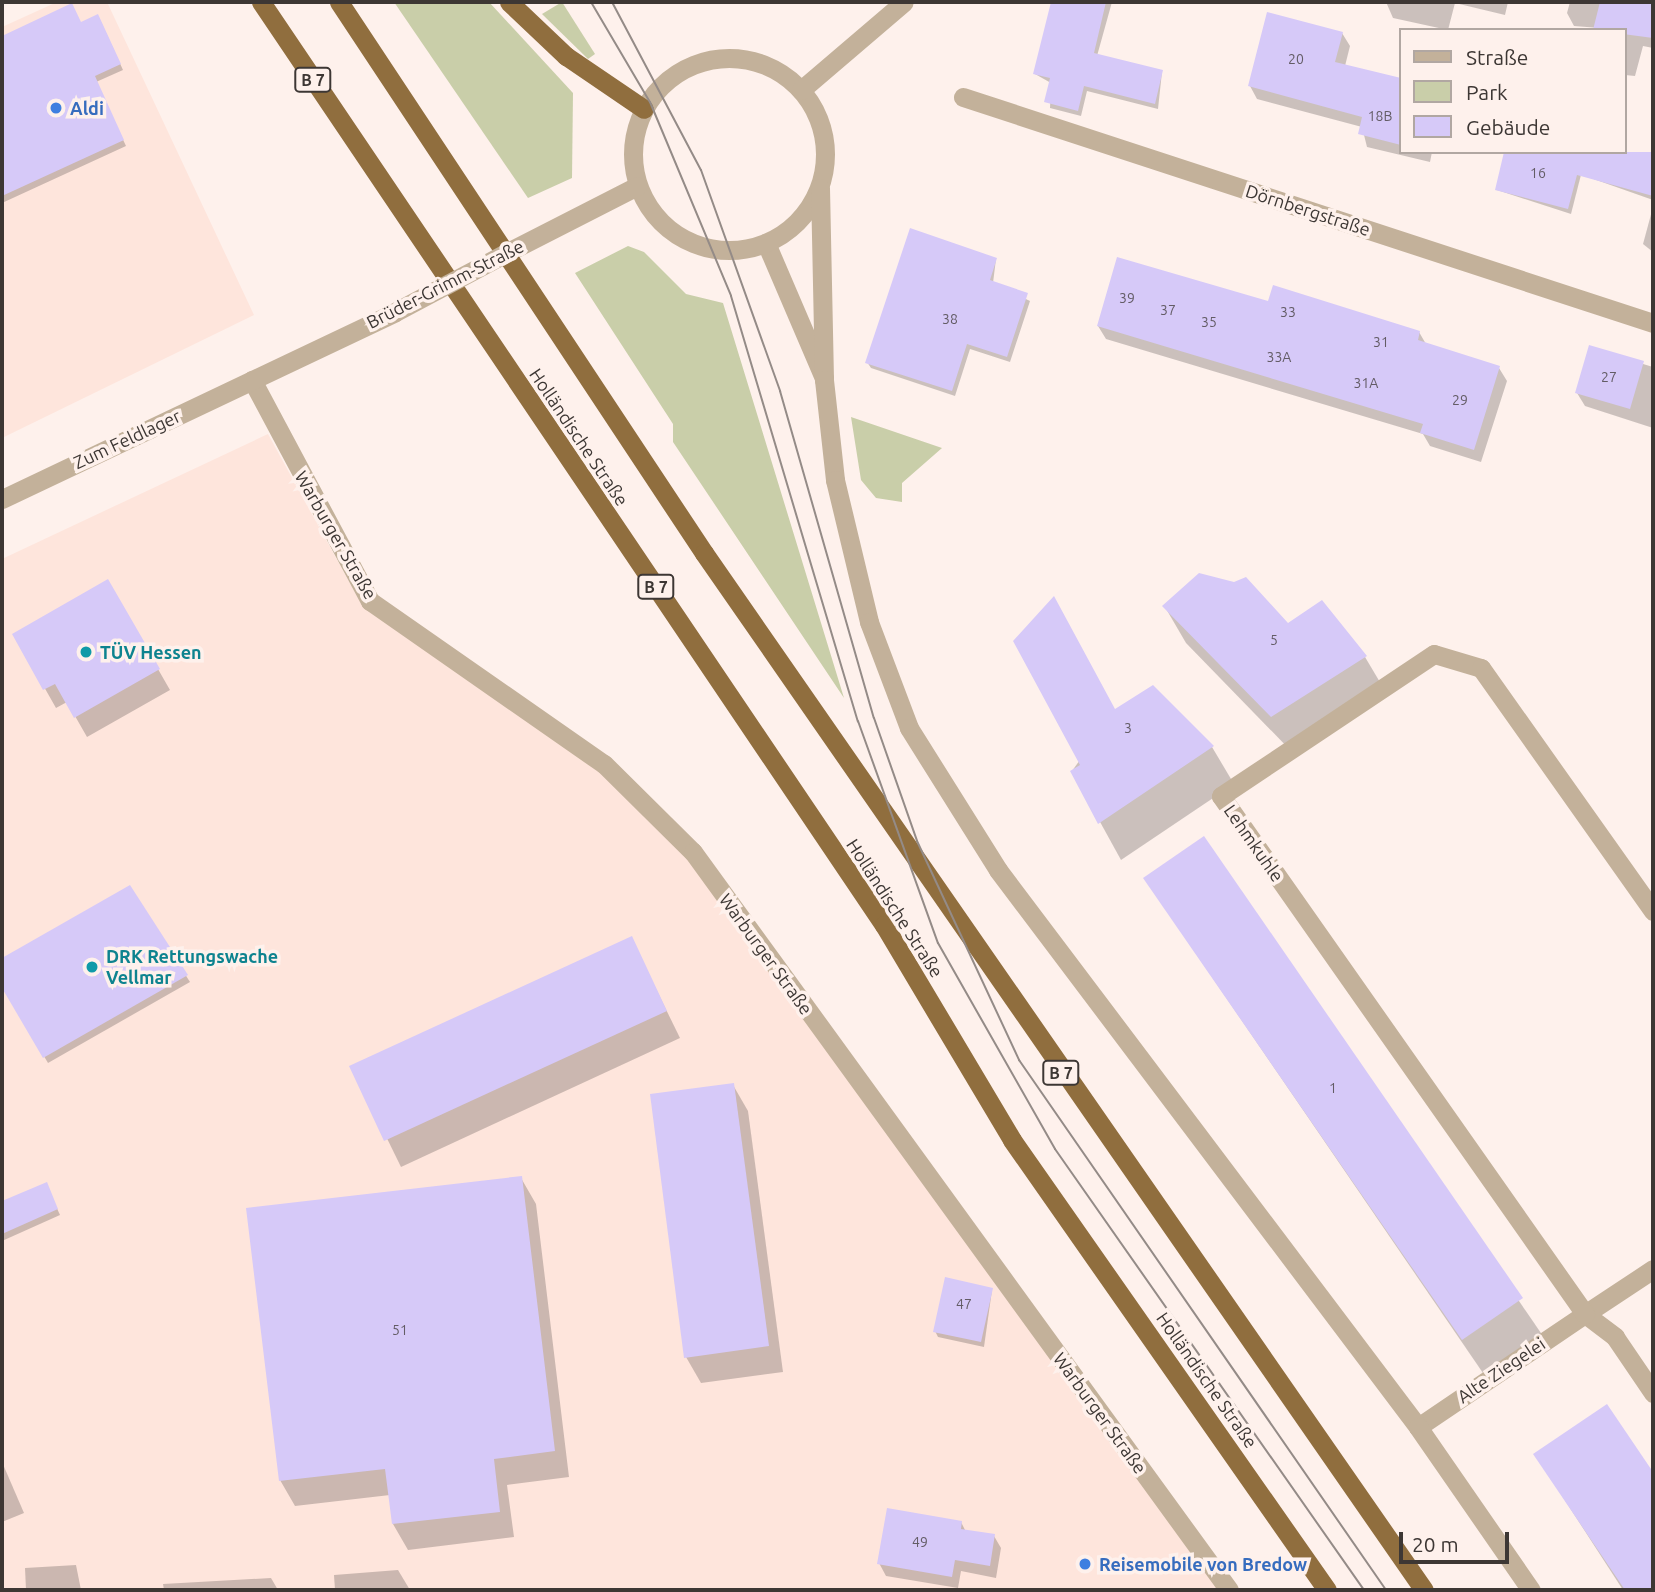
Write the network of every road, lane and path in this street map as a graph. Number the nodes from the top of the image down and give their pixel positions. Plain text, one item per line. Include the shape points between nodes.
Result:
1 (254, 2) edge
2 (261, 2) edge
3 (339, 2) edge
4 (509, 2) edge
5 (904, 2) edge
6 (271, 19) junction
7 (801, 90) junction
8 (963, 97) dead end
9 (644, 109) junction
10 (637, 186) junction
11 (820, 188) junction
12 (766, 243) junction
13 (1653, 323) edge
14 (252, 380) junction
15 (824, 380) junction
16 (2, 499) edge
17 (1653, 911) edge
18 (1653, 1269) edge
19 (1585, 1314) junction
20 (1653, 1393) edge
21 (1418, 1427) junction
22 (1229, 1590) edge
23 (1327, 1590) edge
24 (1424, 1590) edge
25 (1531, 1590) edge

1 - 6 highway
2 - 6 highway, B 7
3 - 24 highway, B 7 via 704,553
4 - 9 highway via 566,56
5 - 7 street
6 - 23 highway, Holländische Straße / B 7 via 884,925 1012,1140
7 - 9 street via 756,62 705,61 674,76
7 - 11 street via 824,137
8 - 13 street, Dörnbergstraße
9 - 10 street via 632,159
10 - 12 street via 667,229 689,242 722,250
10 - 14 street, Brüder-Grimm-Straße, bridge via 395,312
11 - 12 street via 789,230
11 - 15 street
12 - 15 street
14 - 16 street, Zum Feldlager
14 - 22 street, Warburger Straße via 370,601 604,764 693,852
15 - 21 street via 835,480 857,574 909,728 998,870
17 - 19 street, Lehmkuhle via 1481,668 1434,654 1221,796
18 - 19 street, Alte Ziegelei
19 - 20 street via 1615,1337
19 - 21 street, Alte Ziegelei
21 - 25 street

